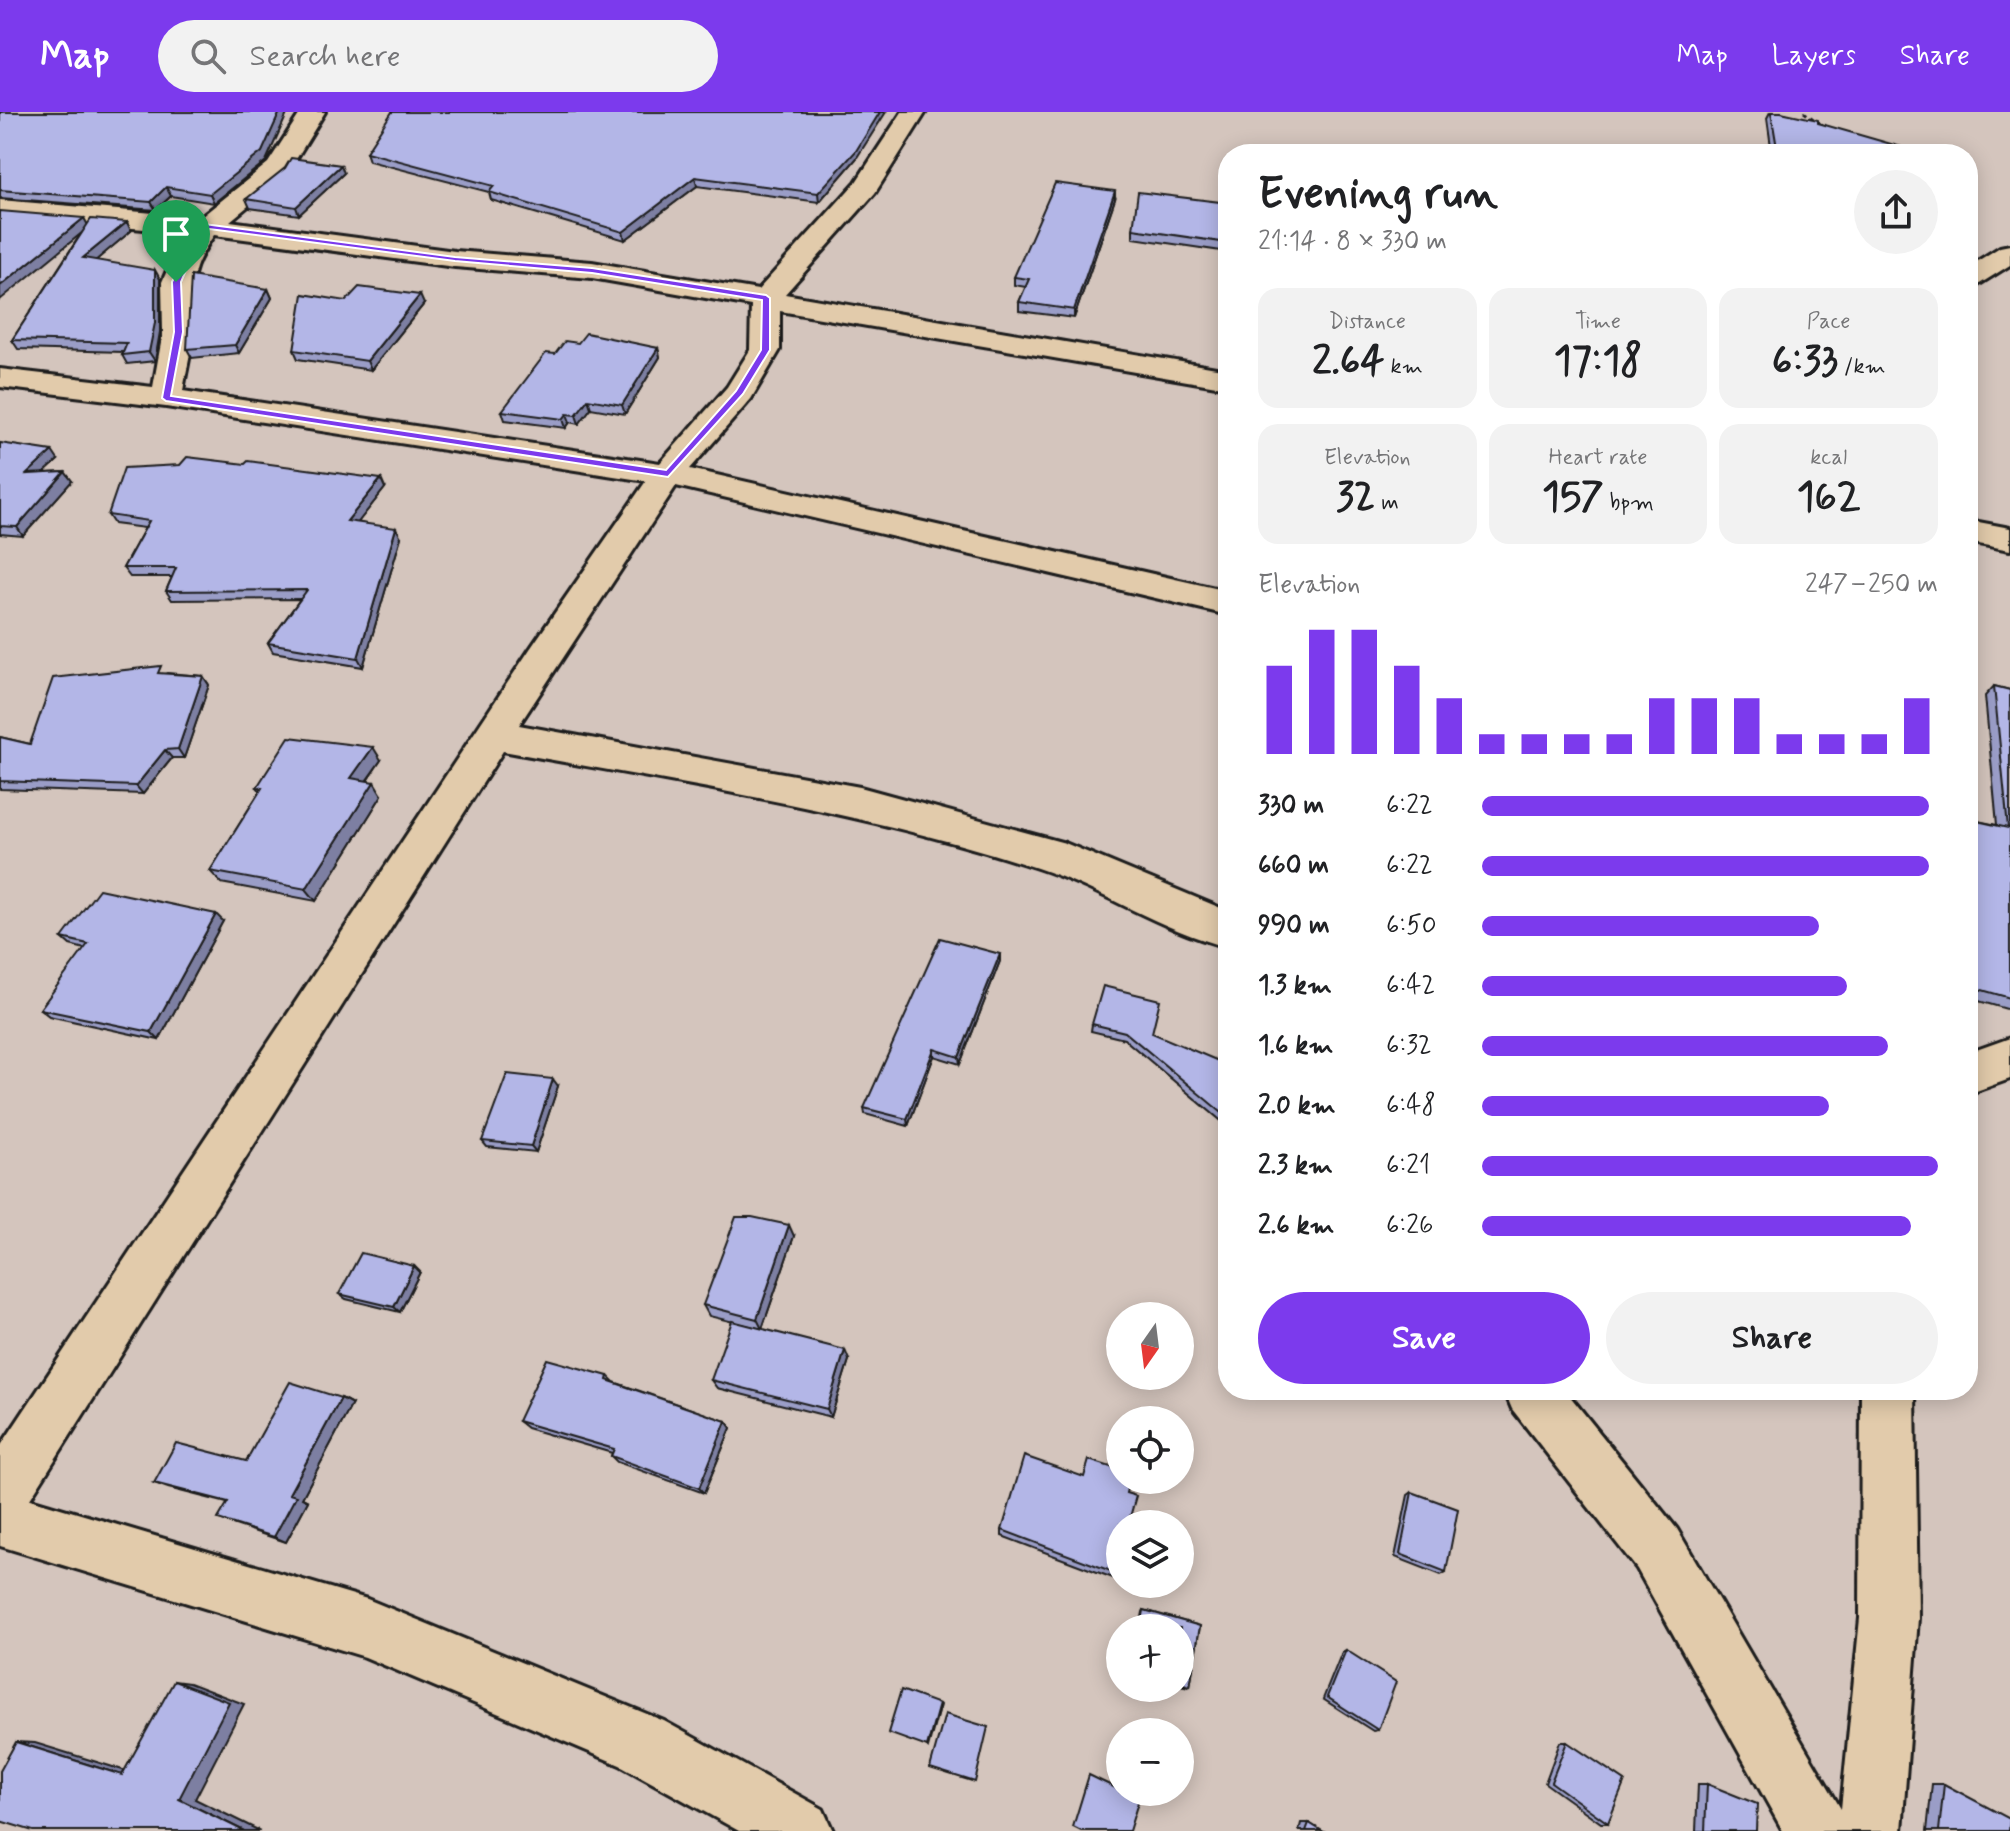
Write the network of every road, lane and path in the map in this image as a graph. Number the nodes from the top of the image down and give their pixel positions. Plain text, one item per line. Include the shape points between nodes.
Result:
1 (313, 112) edge
2 (914, 112) edge
3 (1804, 112) edge
4 (1830, 136) edge
5 (0, 208) edge
6 (207, 226) junction
7 (2010, 253) edge
8 (1978, 273) edge
9 (766, 298) junction
10 (1218, 377) edge
11 (0, 378) edge
12 (166, 398) junction
13 (668, 474) junction
14 (1978, 533) edge
15 (2010, 539) edge
16 (1218, 601) edge
17 (494, 735) junction
18 (1218, 935) edge
19 (2010, 1058) edge
20 (1978, 1070) edge
21 (1539, 1400) edge
22 (1888, 1400) edge
23 (0, 1496) edge
24 (0, 1518) edge
25 (801, 1831) edge
26 (1818, 1831) edge
27 (1870, 1831) edge

1 - 6 street via 278,168
2 - 9 street via 845,217
3 - 4 path
5 - 6 street
6 - 9 street via 455,259 592,270
6 - 12 street via 176,282 178,332
7 - 8 street
9 - 10 street
9 - 13 street via 765,350 740,392
11 - 12 street
12 - 13 street
13 - 16 street
13 - 17 street
14 - 15 street
17 - 18 street via 860,802 1050,855
17 - 23 street
19 - 20 street
21 - 26 street via 1657,1549
22 - 27 street via 1889,1618
24 - 25 street via 367,1628 642,1743

